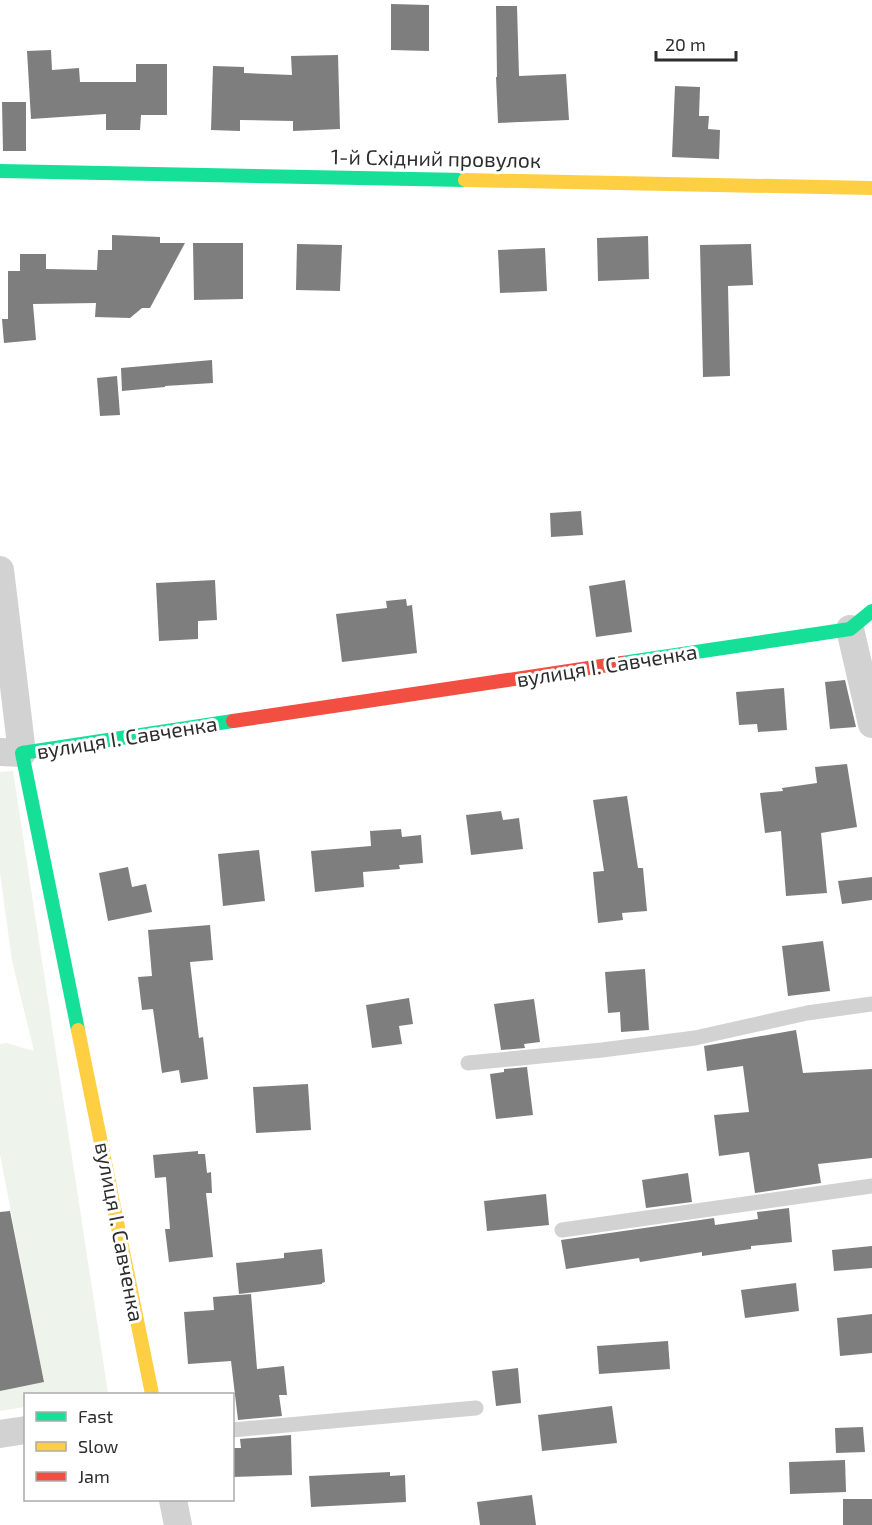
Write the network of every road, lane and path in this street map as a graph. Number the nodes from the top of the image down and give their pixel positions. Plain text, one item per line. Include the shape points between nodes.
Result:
1 (0, 171) edge
2 (872, 188) edge
3 (0, 570) edge
4 (872, 611) edge
5 (850, 629) junction
6 (872, 724) edge
7 (11, 753) edge
8 (872, 1004) edge
9 (468, 1063) dead end
10 (872, 1186) edge
11 (562, 1230) dead end
12 (152, 1393) edge
13 (476, 1408) dead end
14 (24, 1430) edge
15 (234, 1430) edge
16 (0, 1434) edge
17 (173, 1501) edge
18 (178, 1525) edge

1 - 2 street, 1-й Східний провулок
3 - 7 street
4 - 5 street
5 - 6 street
5 - 7 street, вулиця І. Савченка
7 - 12 street, вулиця І. Савченка
8 - 9 lane via 807,1013 695,1038
10 - 11 lane
13 - 15 lane
14 - 16 street
17 - 18 street

